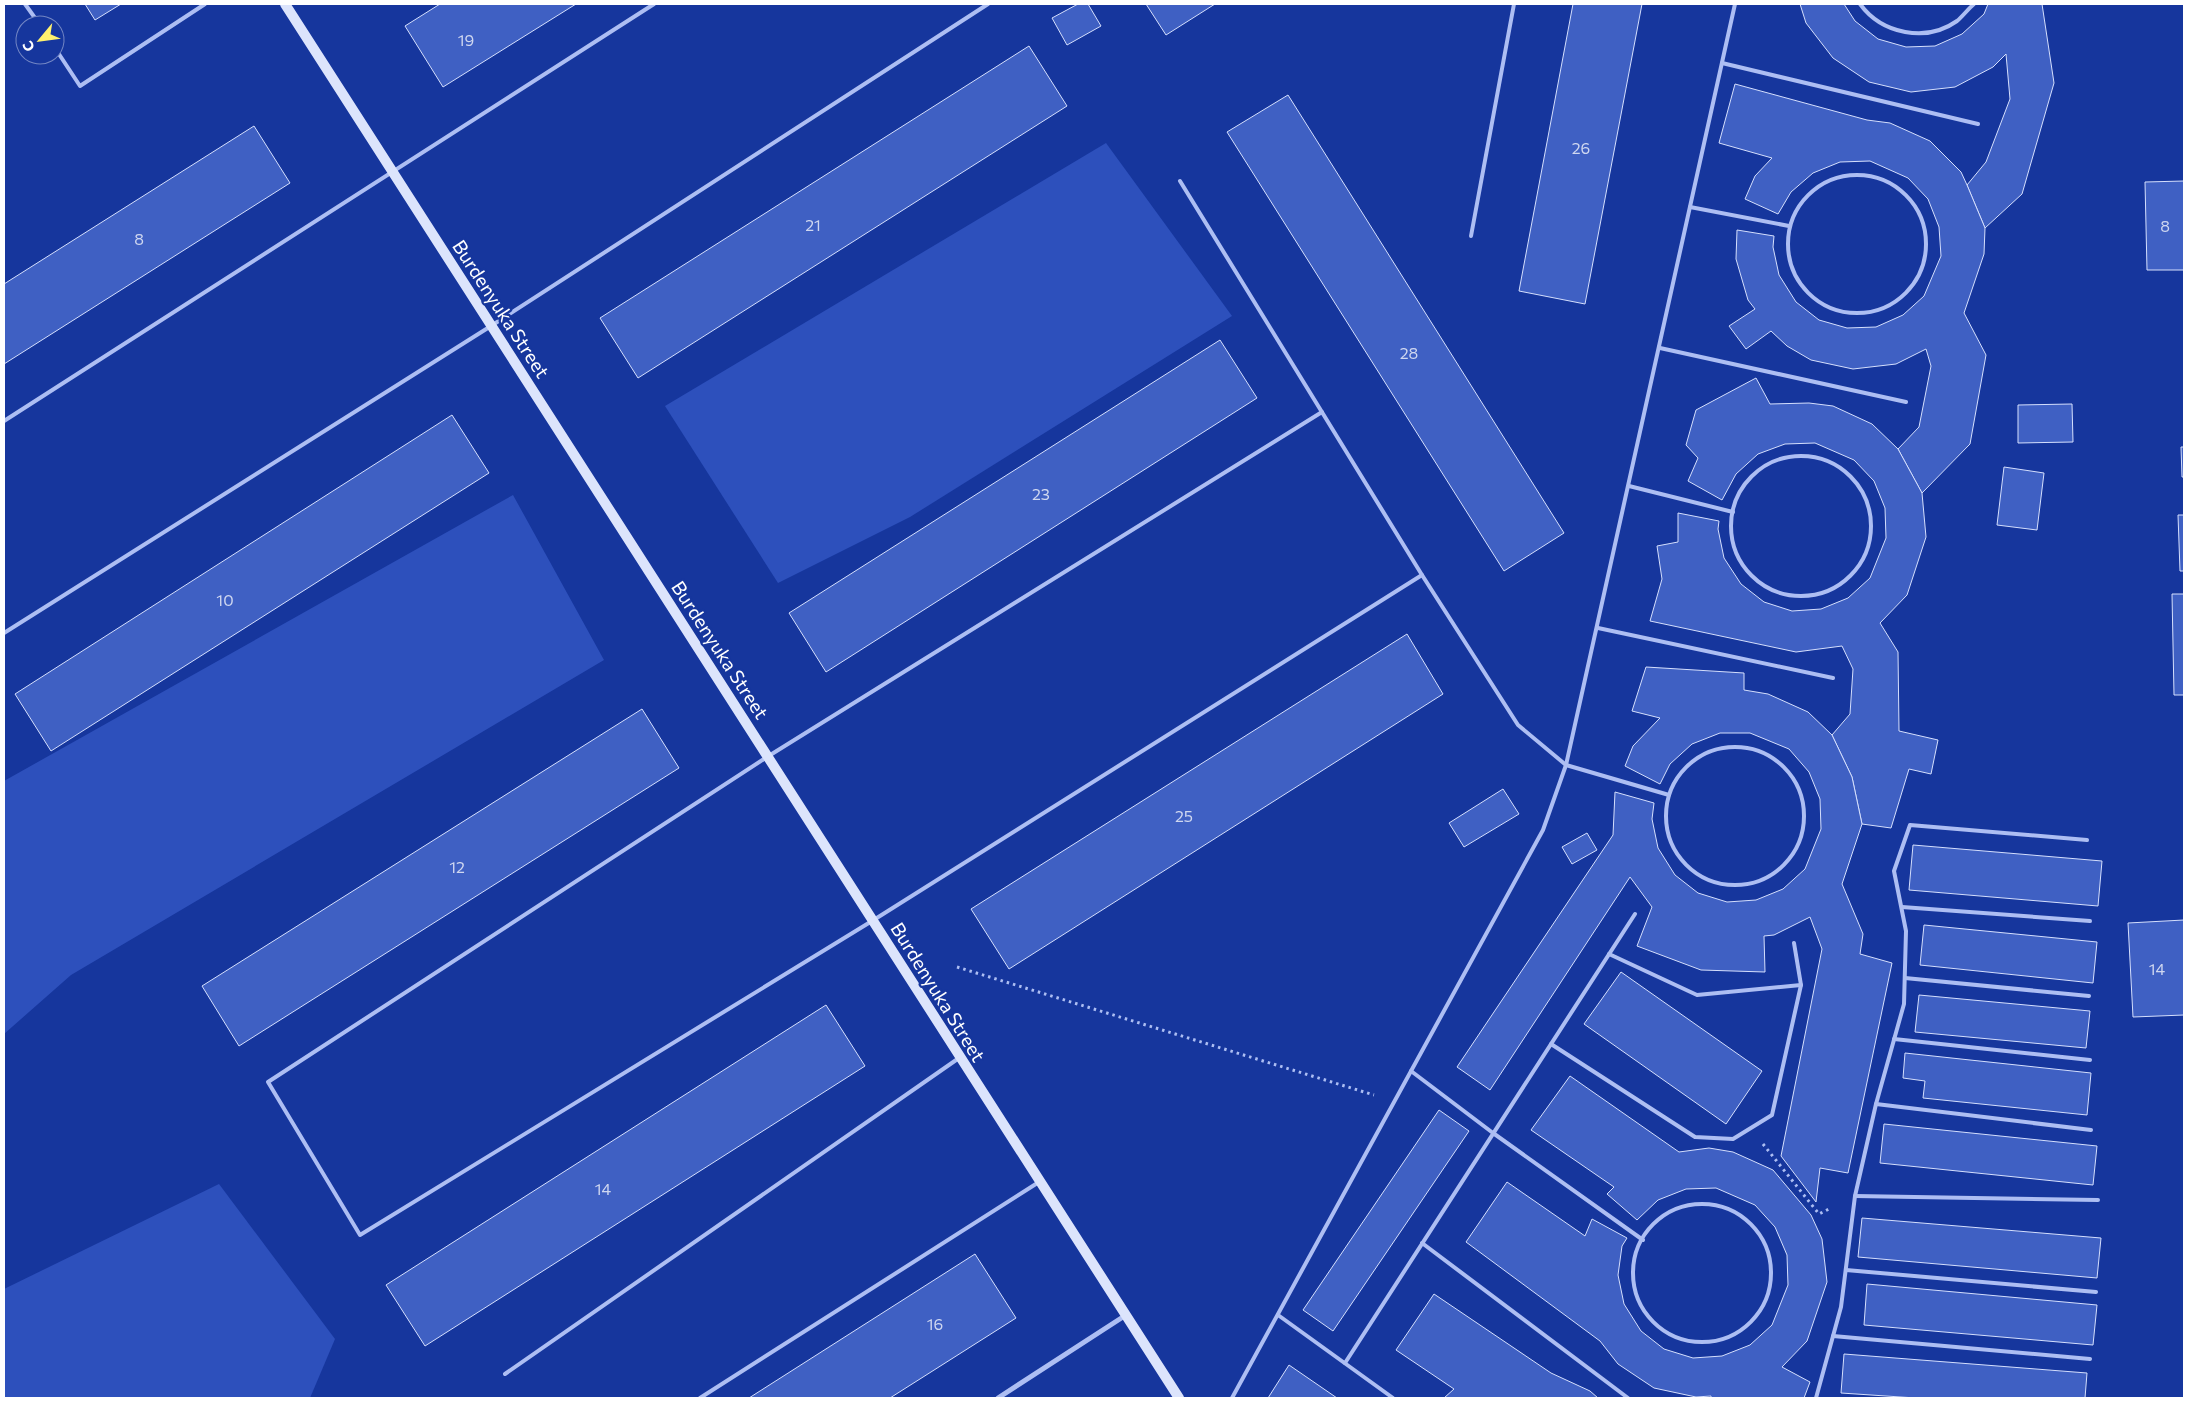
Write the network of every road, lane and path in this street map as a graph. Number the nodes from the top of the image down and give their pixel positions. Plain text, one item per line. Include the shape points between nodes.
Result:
1 (25, 4) edge
2 (205, 4) edge
3 (285, 4) edge
4 (654, 4) edge
5 (988, 4) edge
6 (1514, 4) edge
7 (1735, 4) edge
8 (1860, 4) edge
9 (1974, 4) edge
10 (33, 15) edge
11 (65, 63) edge
12 (1722, 63) junction
13 (1978, 124) dead end
14 (392, 171) junction
15 (1180, 181) dead end
16 (1690, 207) junction
17 (1789, 226) junction
18 (1471, 236) dead end
19 (491, 326) junction
20 (1660, 348) junction
21 (1906, 402) dead end
22 (1322, 412) junction
23 (4, 421) edge
24 (1629, 486) junction
25 (1733, 512) junction
26 (1422, 575) junction
27 (1598, 628) junction
28 (4, 633) edge
29 (1832, 678) dead end
30 (767, 757) junction
31 (1566, 765) junction
32 (1669, 795) junction
33 (2087, 840) dead end
34 (1902, 907) junction
35 (1635, 914) dead end
36 (872, 921) junction
37 (2090, 921) dead end
38 (1794, 943) dead end
39 (1609, 954) junction
40 (957, 967) dead end
41 (1905, 978) junction
42 (1800, 985) junction
43 (2089, 996) dead end
44 (1894, 1039) junction
45 (1551, 1044) junction
46 (959, 1058) junction
47 (2090, 1060) dead end
48 (1411, 1071) junction
49 (1394, 1101) junction
50 (1876, 1104) junction
51 (1750, 1128) junction
52 (2091, 1130) dead end
53 (1493, 1133) junction
54 (1039, 1182) junction
55 (1855, 1196) junction
56 (2098, 1200) dead end
57 (1643, 1240) junction
58 (1422, 1244) junction
59 (1846, 1270) junction
60 (2096, 1292) dead end
61 (1278, 1314) junction
62 (1126, 1315) junction
63 (1833, 1336) junction
64 (2090, 1359) dead end
65 (1344, 1363) junction
66 (505, 1374) dead end
67 (700, 1398) edge
68 (1000, 1398) edge
69 (1179, 1398) edge
70 (1232, 1398) edge
71 (1393, 1398) edge
72 (1628, 1398) edge
73 (1816, 1398) edge

1 - 10 lane
2 - 11 lane via 80,86
3 - 14 street, Burdenyuka Street
4 - 14 lane
5 - 19 lane
6 - 18 lane
7 - 12 lane
8 - 9 lane via 1888,28 1911,33 1936,31 1958,20
12 - 13 lane
12 - 16 lane
14 - 19 street, Burdenyuka Street
14 - 23 lane
15 - 22 lane
16 - 17 lane
16 - 20 lane
17 - 17 lane via 1787,250 1794,273 1808,294 1828,308 1852,313 1876,311 1898,300 1915,282 1925,260 1927,243 1923,219 1910,198 1892,183 1862,174 1838,176 1816,186 1802,201
19 - 28 lane
19 - 30 street, Burdenyuka Street
20 - 21 lane
20 - 24 lane
22 - 26 lane
22 - 30 lane
24 - 25 lane
24 - 27 lane
25 - 25 lane via 1731,533 1738,557 1753,577 1773,590 1796,597 1821,594 1842,583 1860,566 1870,544 1867,502 1855,481 1836,465 1807,456 1782,458 1761,469 1746,483
26 - 31 lane via 1518,725
26 - 36 lane
27 - 29 lane
27 - 31 lane
30 - 36 street, Burdenyuka Street
30 - 36 lane via 268,1082 360,1235
31 - 32 lane
31 - 48 lane via 1543,830
32 - 32 lane via 1665,823 1672,846 1686,866 1706,880 1730,886 1754,883 1776,873 1793,855 1802,833 1804,816 1800,792 1788,771 1769,756 1740,747 1716,749 1694,759 1680,774
33 - 34 lane via 1910,825 1894,871
34 - 37 lane
34 - 41 lane via 1906,931
35 - 39 lane
36 - 46 street, Burdenyuka Street
38 - 42 lane
39 - 42 lane via 1697,995
39 - 45 lane
40 - 49 path
41 - 43 lane
41 - 44 lane via 1904,1004
42 - 51 lane via 1772,1115
44 - 47 lane
44 - 50 lane
45 - 51 lane via 1695,1137 1733,1139
45 - 53 lane
46 - 54 street, Burdenyuka Street
46 - 66 lane
48 - 49 lane
48 - 53 lane
49 - 61 lane
50 - 52 lane
50 - 55 lane
51 - 55 path via 1819,1214
53 - 57 lane
53 - 58 lane
54 - 62 street, Burdenyuka Street
54 - 67 lane
55 - 56 lane
55 - 59 lane
57 - 57 lane via 1635,1255 1633,1279 1640,1302 1654,1323 1674,1336 1697,1342 1722,1340 1743,1329 1760,1312 1770,1289 1772,1272 1768,1249 1756,1228 1737,1212 1708,1203 1684,1206 1662,1216
58 - 65 lane
58 - 72 lane
59 - 60 lane
59 - 63 lane
61 - 65 lane
61 - 70 lane
62 - 68 street
62 - 69 street, Burdenyuka Street
63 - 64 lane
63 - 73 lane
65 - 71 lane

